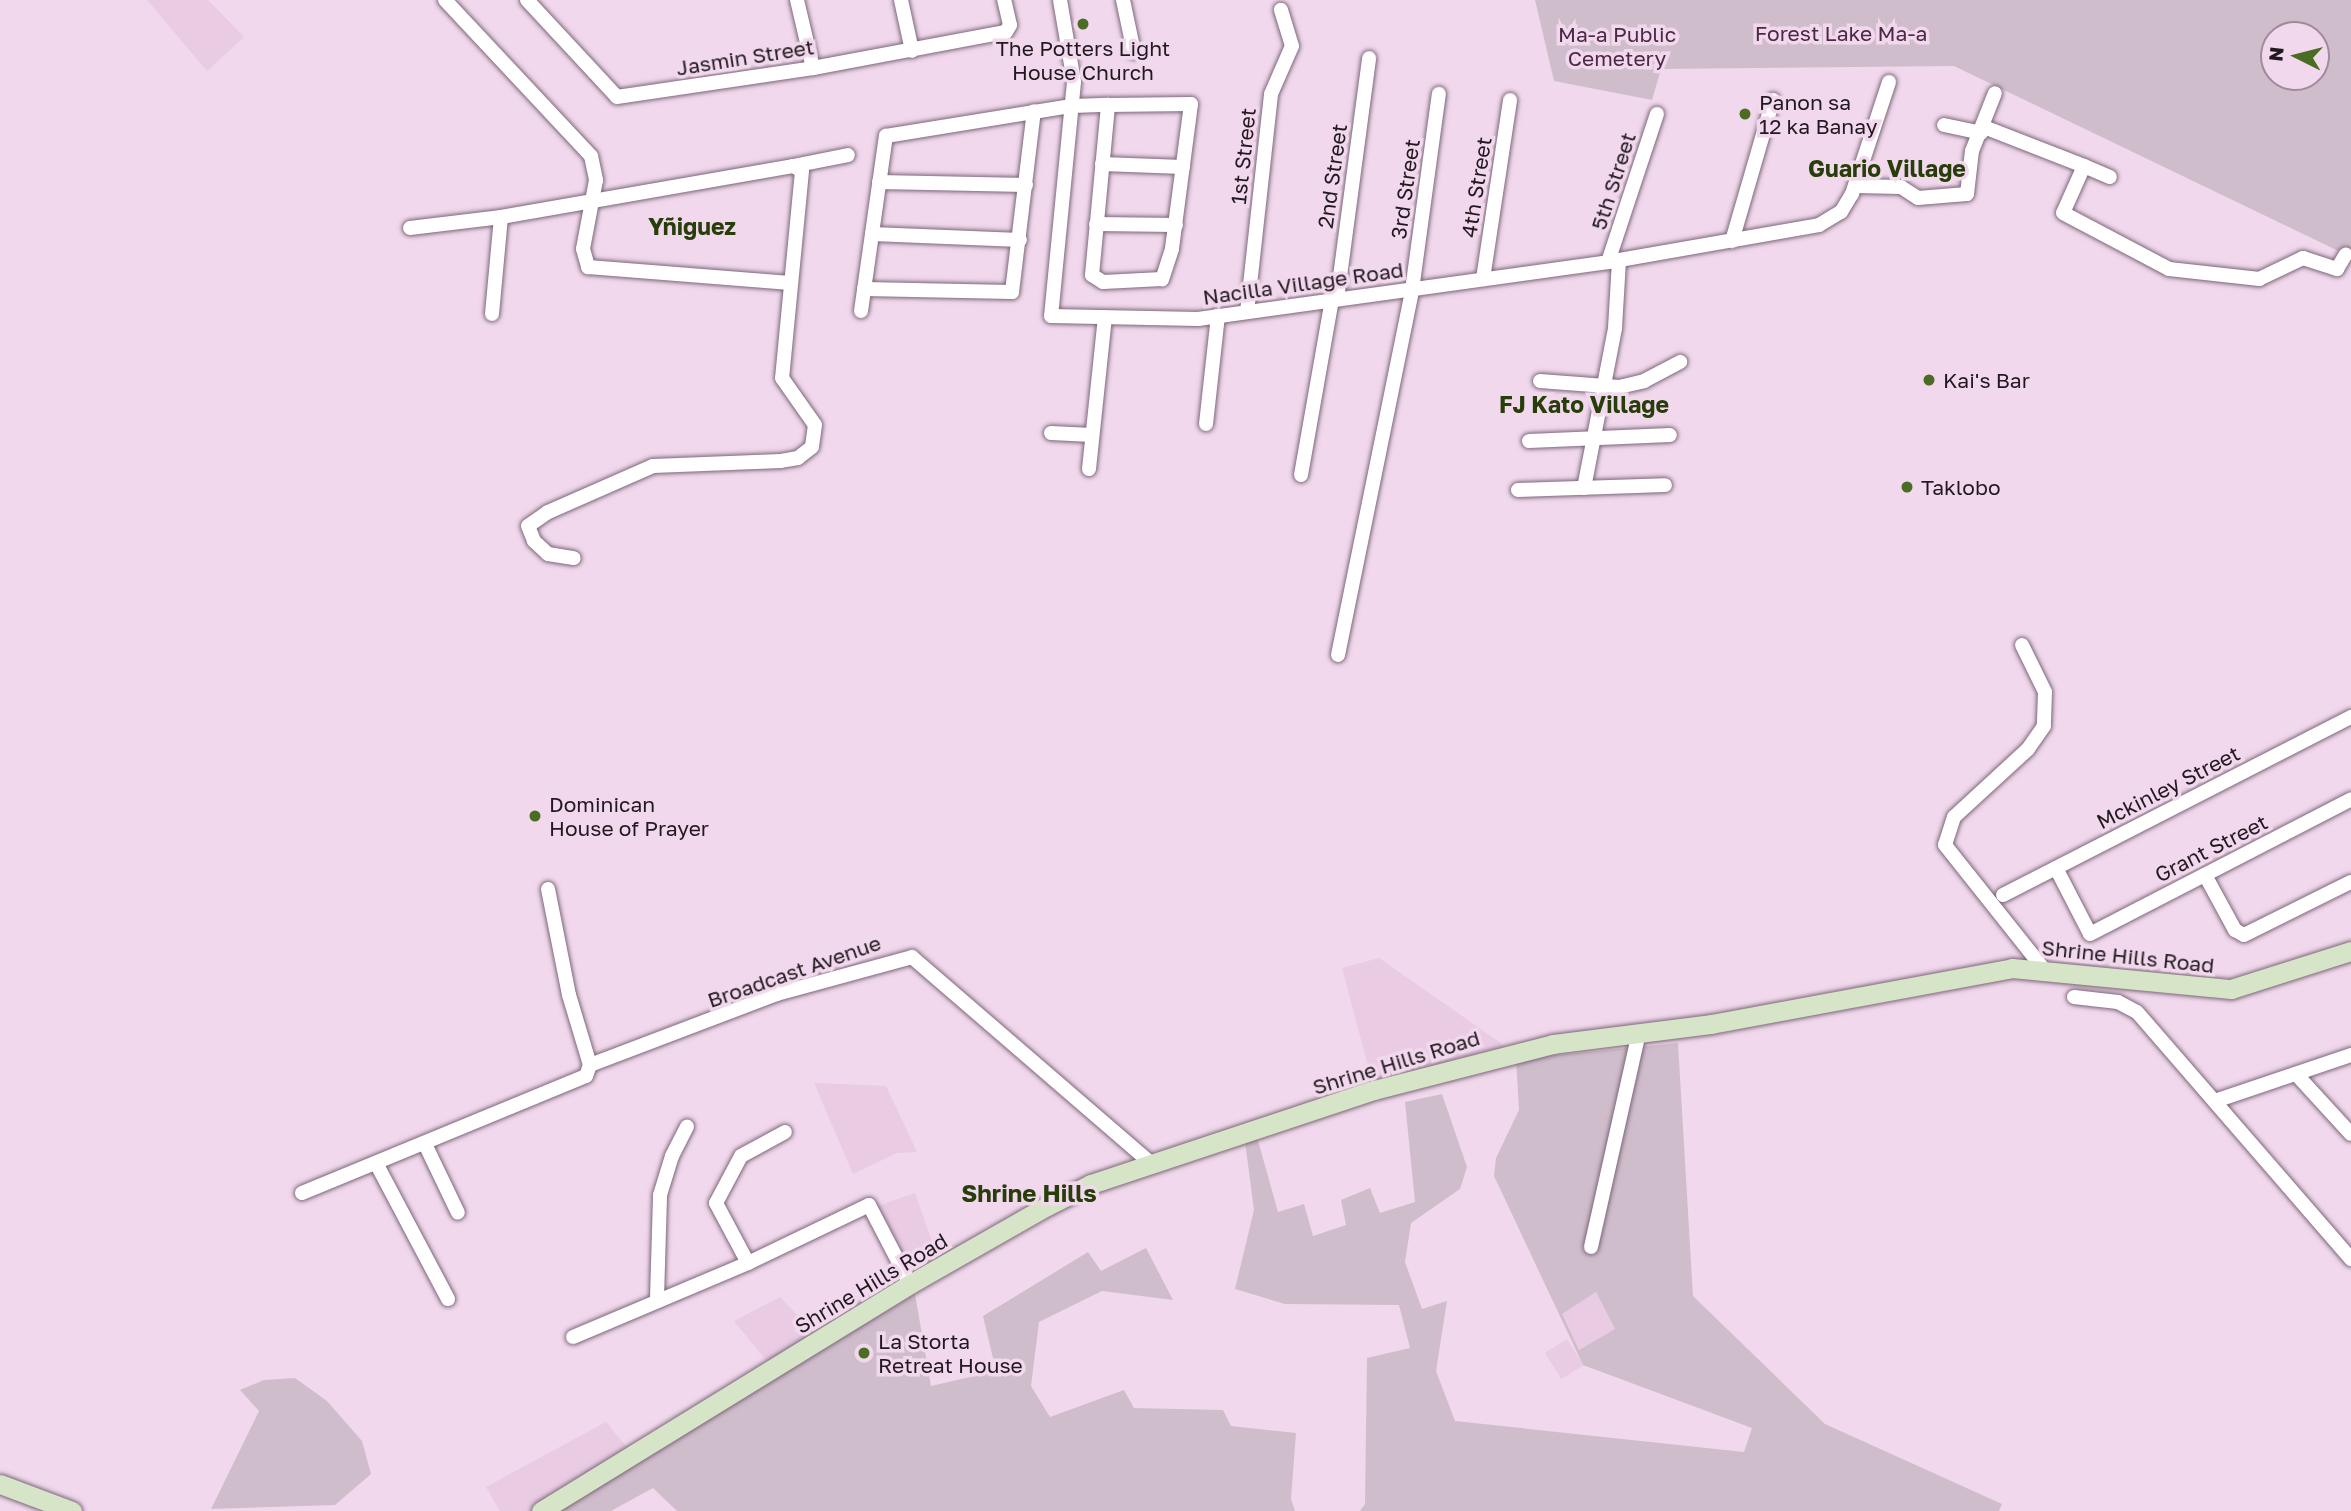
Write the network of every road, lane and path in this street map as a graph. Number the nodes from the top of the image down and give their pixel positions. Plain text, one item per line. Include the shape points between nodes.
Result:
1 (445, 0) edge
2 (527, 0) edge
3 (797, 0) edge
4 (901, 0) edge
5 (1004, 0) edge
6 (1060, 0) edge
7 (1123, 0) edge
8 (1281, 10) dead end
9 (912, 51) junction
10 (1134, 52) dead end
11 (1369, 58) dead end
12 (813, 68) junction
13 (1889, 82) dead end
14 (1995, 93) dead end
15 (1439, 94) dead end
16 (1510, 100) dead end
17 (1773, 100) dead end
18 (1108, 105) junction
19 (1072, 106) junction
20 (1034, 111) junction
21 (1657, 114) dead end
22 (1944, 125) dead end
23 (1982, 130) junction
24 (848, 155) dead end
25 (1102, 163) junction
26 (793, 166) junction
27 (2084, 166) junction
28 (1183, 167) junction
29 (2110, 177) dead end
30 (879, 182) junction
31 (1026, 185) junction
32 (1855, 186) junction
33 (590, 200) junction
34 (501, 217) junction
35 (1096, 224) junction
36 (1176, 225) junction
37 (410, 228) dead end
38 (872, 234) junction
39 (1020, 240) junction
40 (1732, 242) junction
41 (2346, 254) dead end
42 (1614, 261) junction
43 (1483, 279) junction
44 (790, 283) junction
45 (864, 289) junction
46 (1412, 289) junction
47 (1335, 300) junction
48 (861, 311) dead end
49 (1247, 312) junction
50 (492, 314) dead end
51 (1219, 316) junction
52 (1105, 318) junction
53 (1681, 362) dead end
54 (1541, 381) dead end
55 (1605, 386) junction
56 (1206, 424) dead end
57 (1051, 433) dead end
58 (1092, 435) junction
59 (1670, 435) dead end
60 (1595, 438) junction
61 (1529, 441) dead end
62 (1089, 469) dead end
63 (1301, 475) dead end
64 (1665, 485) dead end
65 (1584, 488) junction
66 (1518, 490) dead end
67 (574, 558) dead end
68 (2022, 645) dead end
69 (1338, 655) dead end
70 (2351, 717) edge
71 (2351, 799) edge
72 (2056, 868) junction
73 (2205, 875) junction
74 (2351, 882) edge
75 (548, 889) dead end
76 (2003, 895) dead end
77 (2351, 951) edge
78 (2043, 968) junction
79 (2074, 997) dead end
80 (1639, 1032) junction
81 (2351, 1055) edge
82 (590, 1065) junction
83 (2296, 1074) junction
84 (2215, 1101) junction
85 (687, 1128) dead end
86 (785, 1132) dead end
87 (2351, 1134) edge
88 (425, 1144) junction
89 (376, 1163) junction
90 (1151, 1163) junction
91 (302, 1194) dead end
92 (458, 1213) dead end
93 (1591, 1247) dead end
94 (2351, 1259) edge
95 (748, 1263) junction
96 (910, 1284) junction
97 (657, 1298) junction
98 (448, 1299) dead end
99 (573, 1336) dead end
100 (0, 1484) edge
101 (72, 1511) edge
102 (541, 1511) edge

1 - 33 street via 591,156 596,180
2 - 12 street, Jasmin Street via 617,97
3 - 12 street
4 - 9 street
5 - 9 street, Jasmin Street via 1009,30
6 - 19 street, Nacilla Village Road via 1073,64
7 - 10 street
8 - 49 street, 1st Street via 1292,46 1271,94
9 - 12 street, Jasmin Street
11 - 47 street, 2nd Street
13 - 32 street, Nacilla Village Road
14 - 23 street
15 - 46 street, 3rd Street
16 - 43 street, 4th Street
17 - 40 street
18 - 19 street
18 - 25 street
18 - 28 street via 1191,104
19 - 20 street
19 - 52 street, Nacilla Village Road via 1051,316
20 - 30 street via 886,136
20 - 31 street
21 - 42 street, 5th Street
22 - 23 street
23 - 27 street
23 - 32 street via 1970,163 1967,194 1918,198 1901,187
24 - 26 street
25 - 28 street
25 - 35 street
26 - 33 street
26 - 44 street via 803,177
27 - 29 street
27 - 41 street via 2063,213 2169,269 2259,279 2303,258 2337,269
28 - 36 street
30 - 31 street
30 - 38 street
31 - 39 street
32 - 40 street, Nacilla Village Road via 1847,204 1827,222
33 - 34 street
33 - 44 street via 583,249 585,263 593,270
34 - 37 street
34 - 50 street
35 - 36 street
35 - 36 street via 1091,270 1095,279 1151,282 1163,279 1169,268
38 - 39 street
38 - 45 street
39 - 45 street via 1012,292
40 - 42 street, Nacilla Village Road
42 - 43 street, Nacilla Village Road
42 - 55 street, 5th Street
43 - 46 street, Nacilla Village Road
44 - 67 street via 782,378 815,425 812,447 798,458 781,461 653,466 548,512 528,526 534,541 548,554
45 - 48 street
46 - 47 street, Nacilla Village Road
46 - 69 street, 3rd Street
47 - 49 street, Nacilla Village Road
47 - 63 street, 2nd Street
49 - 51 street, Nacilla Village Road
51 - 52 street, Nacilla Village Road
51 - 56 street
52 - 58 street
53 - 55 street via 1631,385
54 - 55 street
55 - 60 street, 5th Street
57 - 58 street
58 - 62 street
59 - 60 street
60 - 61 street
60 - 65 street, 5th Street
64 - 65 street
65 - 66 street
68 - 78 street via 2045,692 2044,726 2028,750 1954,817 1945,845
70 - 72 street, Mckinley Street
71 - 73 street, Grant Street
72 - 73 street, Grant Street via 2090,934
72 - 76 street, Mckinley Street
73 - 74 street via 2235,930 2244,935
75 - 82 street via 569,995
77 - 78 street, Shrine Hills Road via 2231,989
78 - 80 street, Shrine Hills Road via 2012,968 1711,1024
79 - 84 street via 2129,1006
80 - 90 street, Shrine Hills Road via 1542,1046 1446,1069
80 - 93 street
81 - 83 street
82 - 88 street via 586,1076 574,1083
82 - 90 street, Broadcast Avenue via 777,994 912,957
83 - 84 street
83 - 87 street
84 - 94 street
85 - 97 street via 660,1195
86 - 95 street via 741,1156 716,1203 717,1214
88 - 89 street
88 - 92 street
89 - 91 street
89 - 98 street
90 - 96 street, Shrine Hills Road via 1058,1200
95 - 96 street via 869,1205
95 - 97 street
96 - 102 street, Shrine Hills Road
97 - 99 street
100 - 101 street

